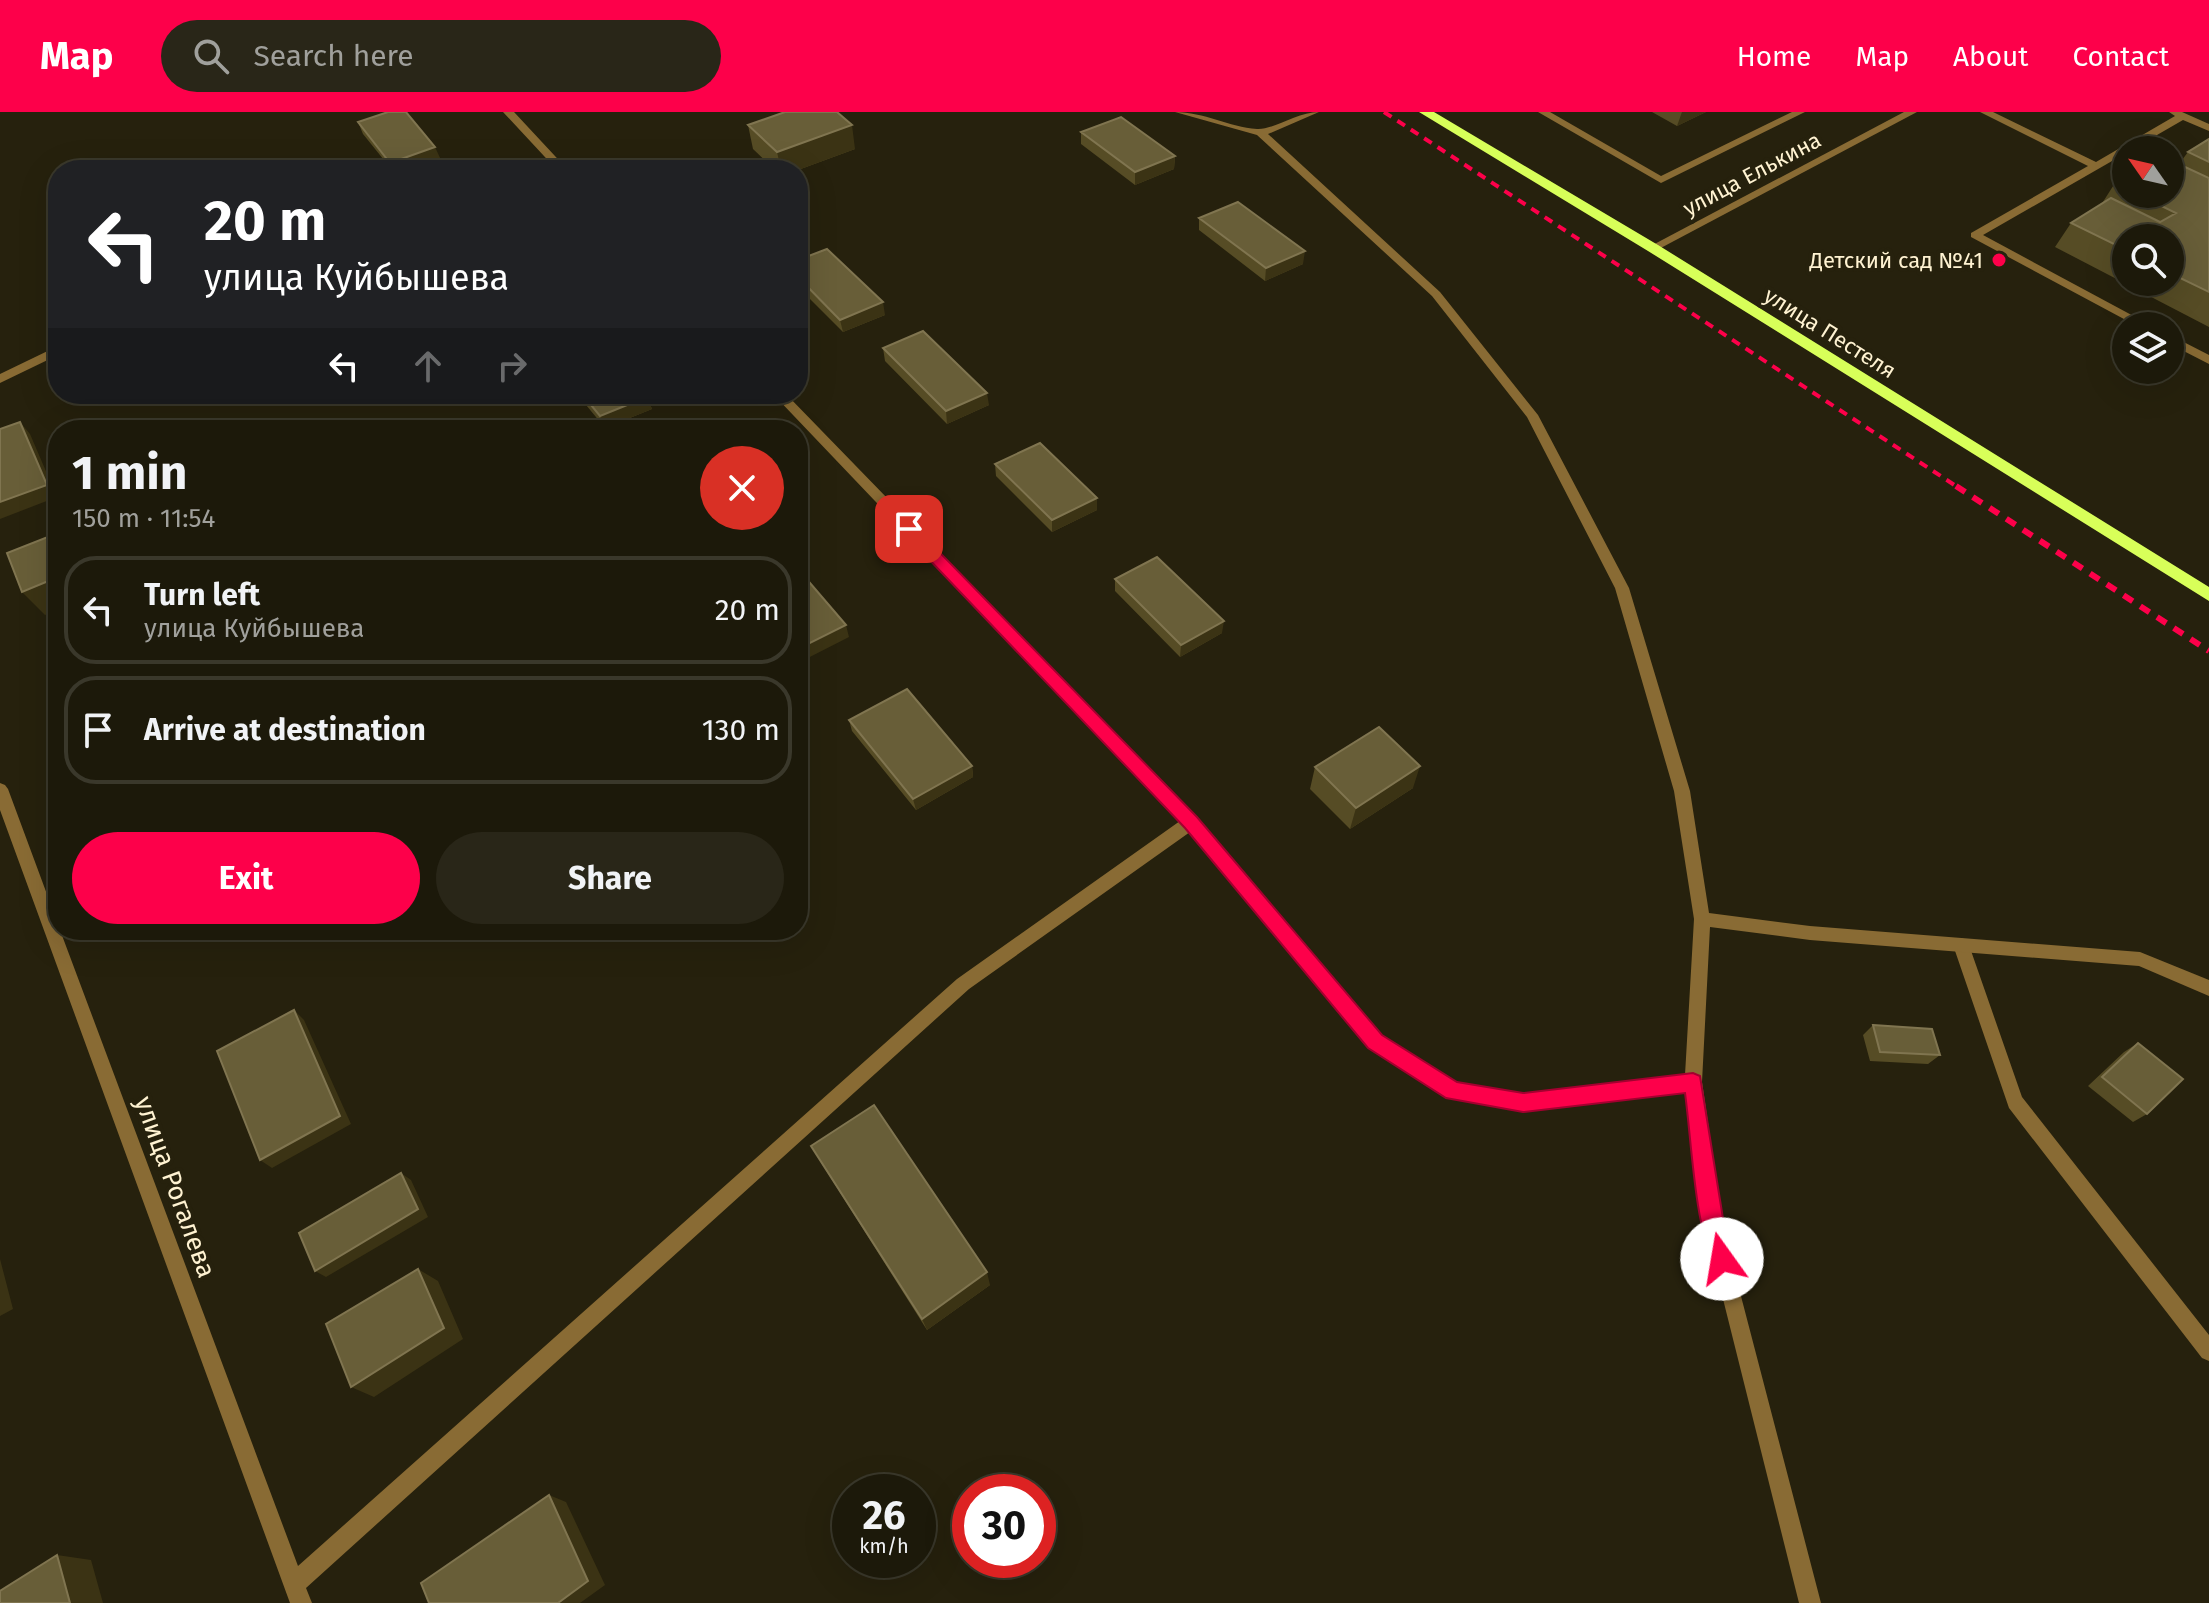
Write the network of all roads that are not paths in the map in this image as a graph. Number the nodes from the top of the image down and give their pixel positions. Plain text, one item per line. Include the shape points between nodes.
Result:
1 (508, 112) edge
2 (1180, 112) edge
3 (1314, 112) edge
4 (1425, 112) edge
5 (1543, 112) edge
6 (1800, 112) edge
7 (1912, 112) edge
8 (1985, 112) edge
9 (2178, 114) edge
10 (2209, 128) edge
11 (1261, 133) junction
12 (552, 160) edge
13 (2096, 166) junction
14 (1653, 248) junction
15 (2120, 312) edge
16 (2184, 347) edge
17 (48, 355) edge
18 (2209, 360) edge
19 (0, 379) edge
20 (789, 404) edge
21 (804, 420) edge
22 (808, 424) edge
23 (2209, 595) edge
24 (0, 789) edge
25 (1191, 822) junction
26 (48, 918) edge
27 (1702, 919) junction
28 (56, 940) edge
29 (1961, 945) junction
30 (2209, 988) edge
31 (1693, 1082) junction
32 (2209, 1351) edge
33 (295, 1584) junction
34 (301, 1603) edge
35 (1810, 1603) edge

1 - 12 street
2 - 11 street
3 - 11 street
4 - 14 main road, улица Пестеля
5 - 6 street via 1661,180
7 - 14 street, улица Елькина
8 - 13 street
9 - 10 street
9 - 13 street
11 - 27 street via 1436,294 1532,415 1622,588 1682,791
13 - 15 street via 1975,235
14 - 23 main road, улица Пестеля
16 - 18 street
17 - 19 street
20 - 21 street
22 - 25 street
24 - 26 street, улица Рогалева
25 - 31 street via 1375,1041 1453,1091 1523,1103
25 - 33 street via 963,984
27 - 29 street
27 - 31 street
28 - 33 street, улица Рогалева
29 - 30 street via 2140,959
29 - 32 street via 2015,1102
31 - 35 street via 1715,1231
33 - 34 street, улица Рогалева

